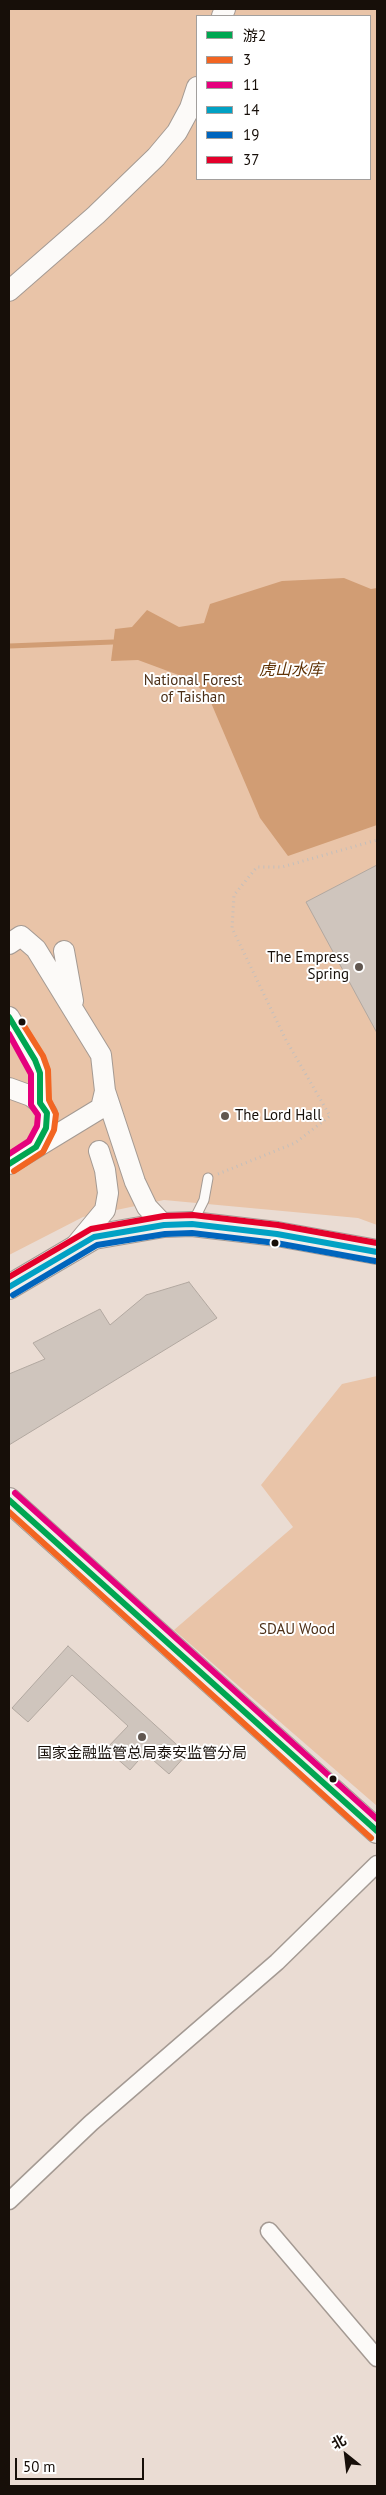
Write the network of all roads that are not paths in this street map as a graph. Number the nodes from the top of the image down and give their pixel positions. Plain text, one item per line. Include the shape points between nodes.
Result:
1 (196, 90) edge
2 (9, 291) edge
3 (13, 937) edge
4 (64, 951) dead end
5 (77, 1015) junction
6 (9, 1017) edge
7 (9, 1088) edge
8 (105, 1091) junction
9 (40, 1102) junction
10 (36, 1147) junction
11 (100, 1151) dead end
12 (9, 1164) edge
13 (208, 1178) road end
14 (192, 1224) junction
15 (164, 1225) junction
16 (71, 1250) junction
17 (377, 1252) edge
18 (9, 1287) edge
19 (9, 1500) edge
20 (377, 1831) edge
21 (377, 1864) edge
22 (9, 2201) edge
23 (269, 2231) dead end
24 (377, 2358) edge

1 - 2 street via 177,132 156,157
3 - 5 street via 36,949
4 - 5 street via 69,991
5 - 8 street via 101,1055
6 - 9 street via 40,1073
7 - 9 street
8 - 10 street via 101,1108
8 - 15 street via 135,1182 147,1208
9 - 10 street via 47,1113 46,1128
10 - 12 street
11 - 16 street via 108,1193 105,1210
13 - 14 lane via 204,1200
14 - 15 main road
14 - 17 main road via 277,1234
15 - 16 main road via 94,1237
16 - 18 main road
19 - 20 main road
21 - 22 street via 278,1962 91,2123
23 - 24 street

